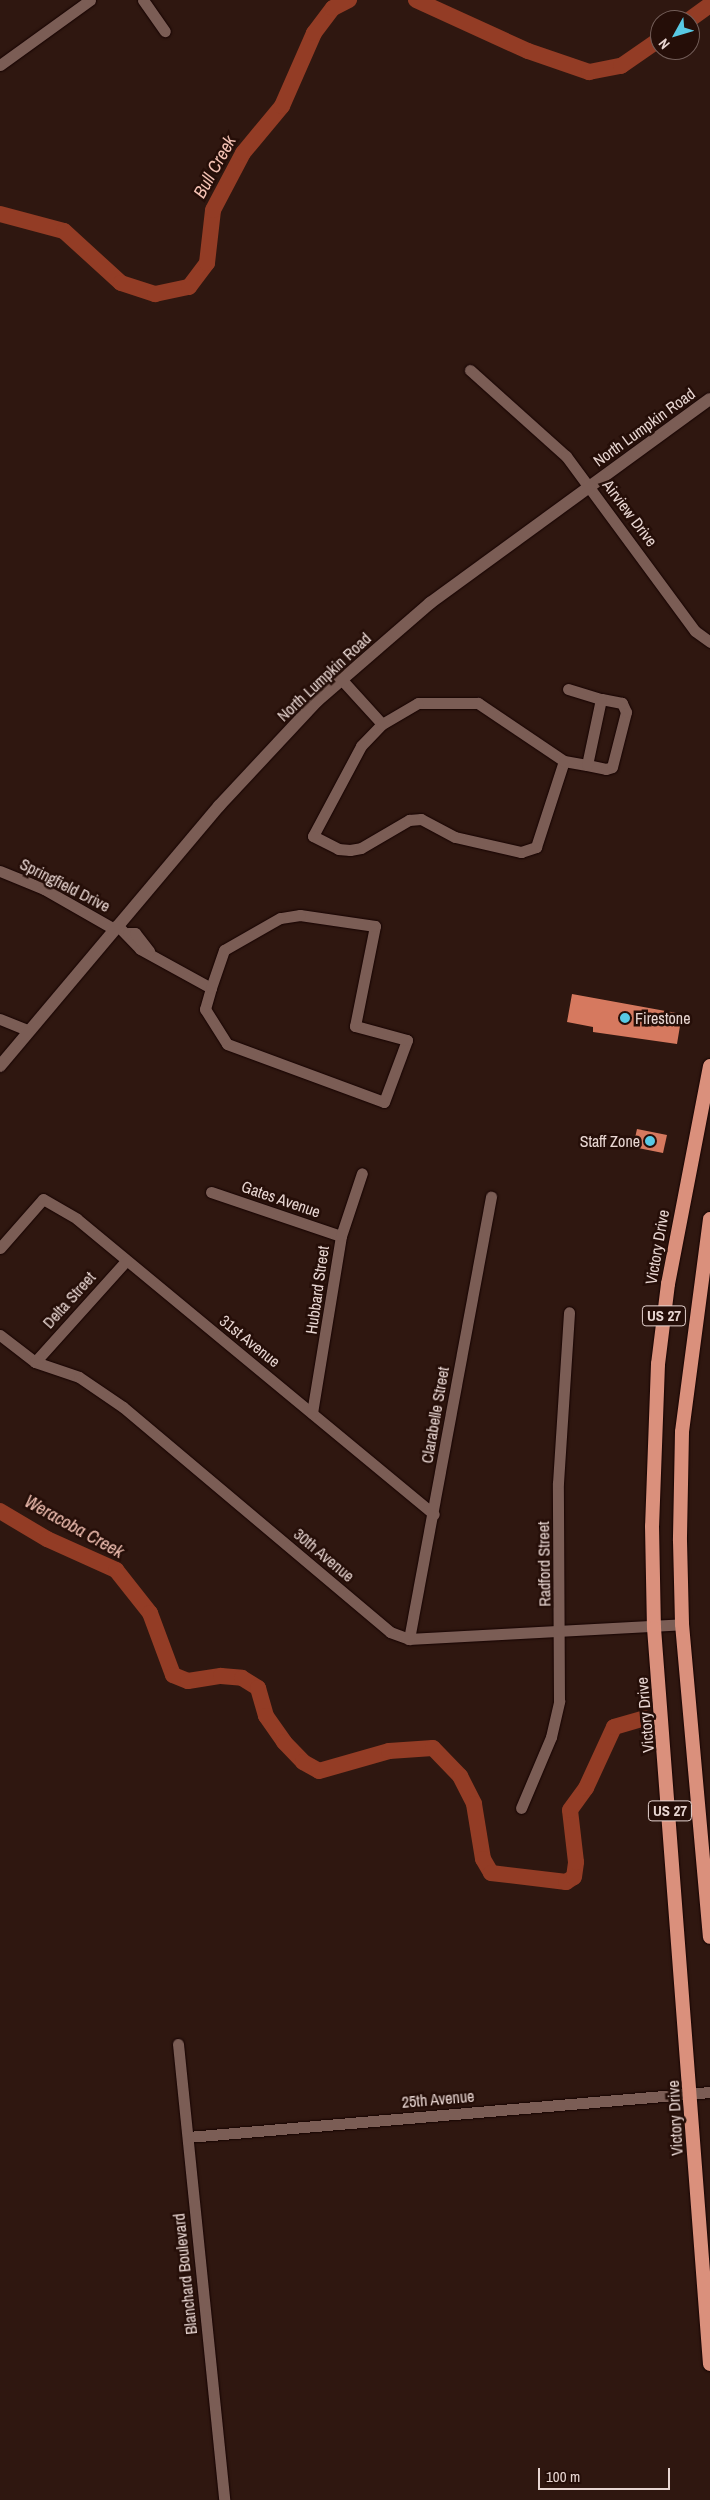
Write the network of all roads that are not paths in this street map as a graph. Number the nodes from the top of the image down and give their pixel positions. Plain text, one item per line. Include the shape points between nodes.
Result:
1 (90, 0) edge
2 (143, 0) edge
3 (164, 32) dead end
4 (0, 66) edge
5 (470, 370) dead end
6 (710, 399) edge
7 (591, 487) junction
8 (710, 642) edge
9 (342, 680) junction
10 (568, 689) dead end
11 (601, 699) junction
12 (382, 724) junction
13 (564, 761) junction
14 (587, 765) junction
15 (0, 871) edge
16 (116, 927) junction
17 (211, 988) junction
18 (0, 1019) edge
19 (29, 1031) junction
20 (0, 1066) edge
21 (710, 1066) edge
22 (706, 1110) edge
23 (362, 1173) dead end
24 (211, 1192) dead end
25 (491, 1197) dead end
26 (710, 1219) edge
27 (341, 1236) junction
28 (0, 1248) edge
29 (126, 1261) junction
30 (569, 1312) dead end
31 (0, 1335) edge
32 (35, 1362) junction
33 (312, 1413) junction
34 (434, 1514) junction
35 (682, 1624) junction
36 (654, 1628) junction
37 (561, 1632) junction
38 (408, 1639) junction
39 (521, 1808) dead end
40 (710, 1937) edge
41 (178, 2044) dead end
42 (710, 2092) edge
43 (691, 2094) junction
44 (188, 2137) junction
45 (710, 2364) edge
46 (224, 2500) edge

1 - 4 street
2 - 3 street
5 - 7 street, Airview Drive via 526,416
6 - 7 street, North Lumpkin Road
7 - 8 street, Airview Drive via 695,631
7 - 9 street, North Lumpkin Road via 430,603
9 - 12 street
9 - 16 street, North Lumpkin Road via 219,806
10 - 11 street
11 - 14 street
11 - 14 street via 622,703 626,712 616,763 606,769
12 - 13 street via 418,703 478,702
12 - 13 street via 361,746 313,836 338,849 361,848 409,820 421,819 454,837 528,851 541,840
13 - 14 street
15 - 16 street, Springfield Drive via 44,889
16 - 17 street, Springfield Drive via 128,933 131,942 173,970
16 - 19 street, North Lumpkin Road
17 - 17 street via 205,1009 227,1044 384,1102 407,1040 355,1026 375,926 300,915 280,918 224,950
18 - 19 street
19 - 20 street, North Lumpkin Road
21 - 22 highway, Victory Drive / US 27
22 - 36 highway, Victory Drive / US 27 via 668,1284 658,1364 652,1526
23 - 27 street, Hubbard Street
24 - 27 street, Gates Avenue
25 - 34 street, Clarabelle Street
26 - 35 highway, US 27 via 682,1432
27 - 33 street, Hubbard Street
28 - 29 street, 31st Avenue via 44,1199 78,1219
29 - 32 street, Delta Street
29 - 33 street, 31st Avenue
30 - 37 street, Radford Street via 558,1484
31 - 32 street, 30th Avenue
32 - 38 street, 30th Avenue via 79,1377 123,1408 390,1632
33 - 34 street, 31st Avenue
34 - 38 street, Clarabelle Street
35 - 36 street, 30th Avenue
35 - 40 highway, US 27
36 - 37 street, 30th Avenue
36 - 43 highway, Victory Drive / US 27
37 - 38 street, 30th Avenue
37 - 39 street, Radford Street via 559,1701 550,1737
41 - 44 street, Blanchard Boulevard
42 - 43 street, 25th Avenue
43 - 44 street, 25th Avenue
43 - 45 highway, Victory Drive / US 27 via 702,2296
44 - 46 street, Blanchard Boulevard

